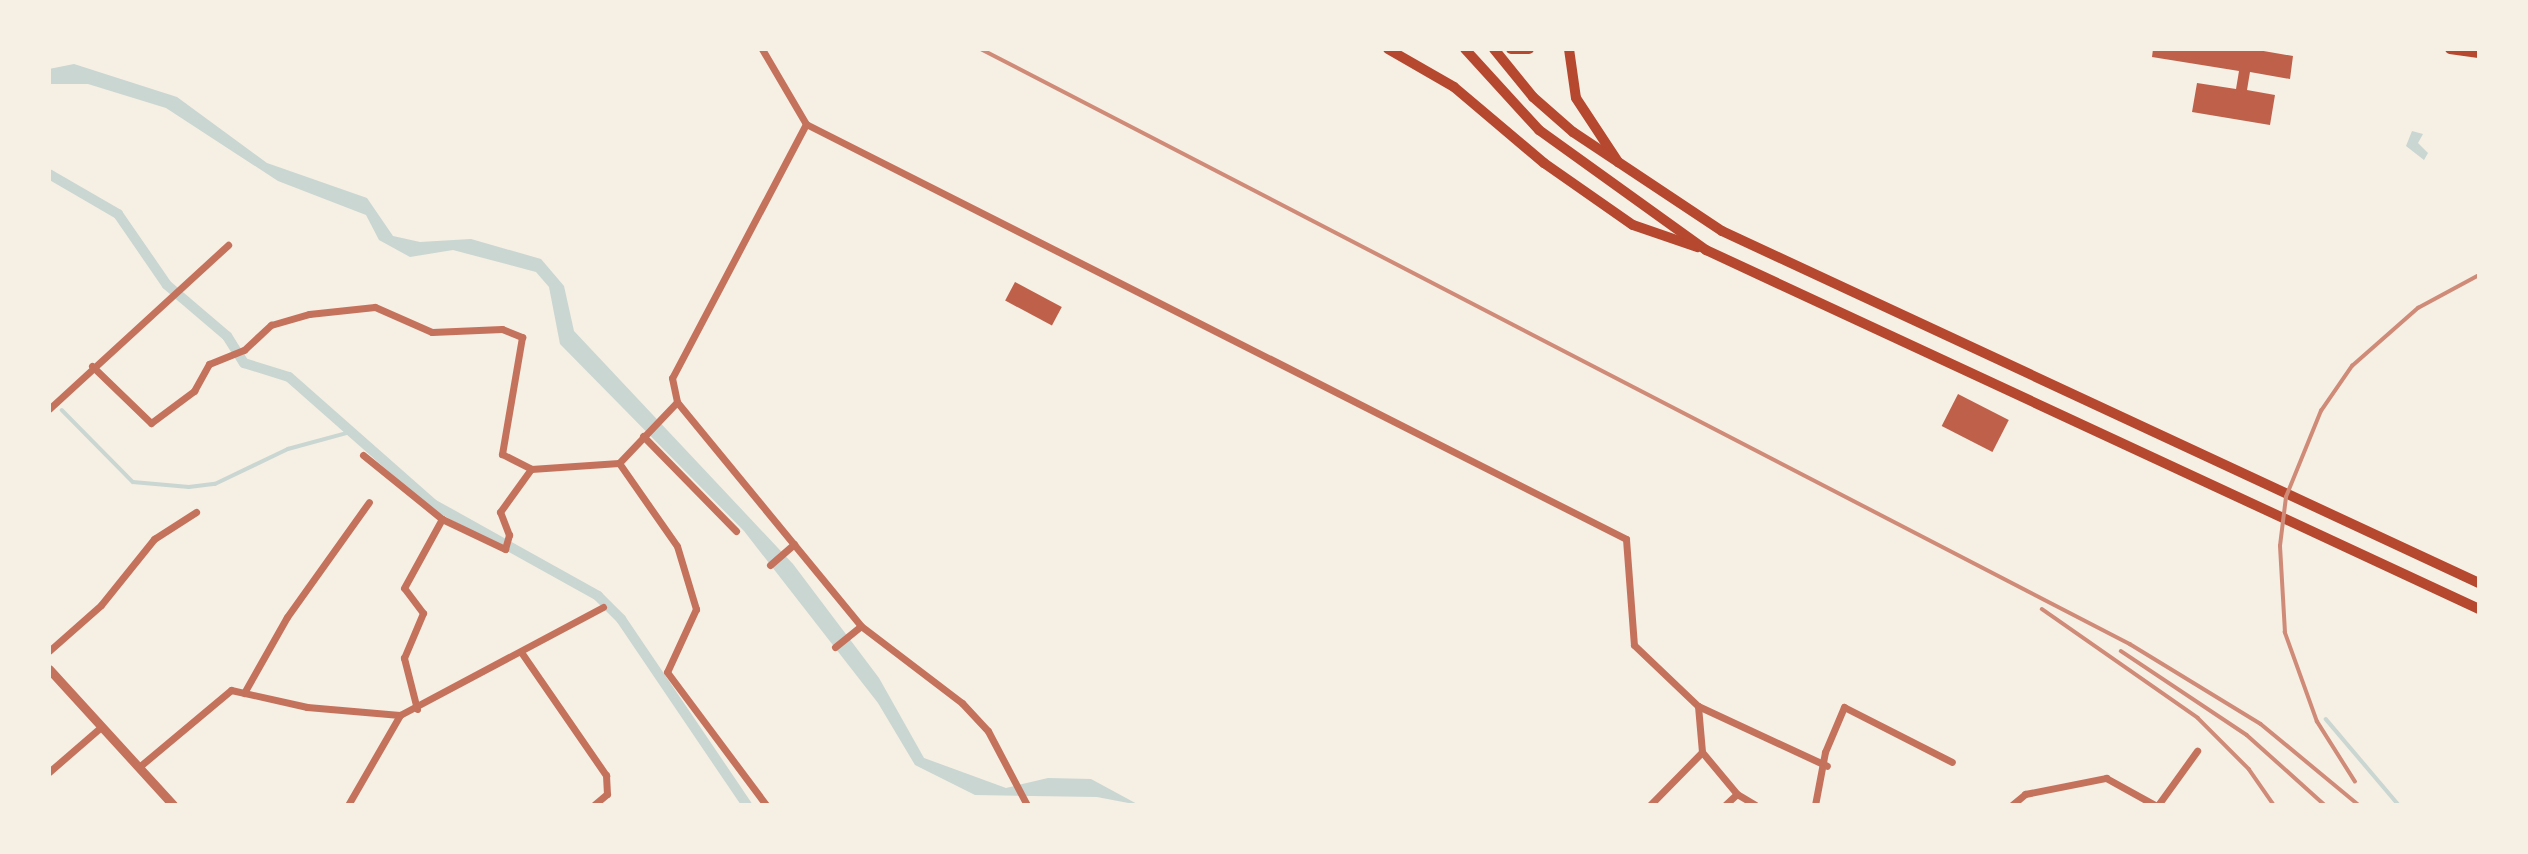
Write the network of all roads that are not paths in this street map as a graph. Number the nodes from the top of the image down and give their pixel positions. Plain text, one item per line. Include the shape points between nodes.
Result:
1 (762, 49) edge
2 (1388, 49) edge
3 (1465, 49) edge
4 (1494, 49) edge
5 (1511, 49) edge
6 (1529, 49) edge
7 (1569, 49) edge
8 (2450, 49) edge
9 (2479, 53) edge
10 (806, 124) junction
11 (1626, 172) junction
12 (228, 245) dead end
13 (1706, 250) junction
14 (1965, 347) junction
15 (92, 366) junction
16 (1955, 368) junction
17 (677, 402) junction
18 (49, 409) edge
19 (644, 435) junction
20 (363, 455) dead end
21 (619, 463) junction
22 (531, 469) junction
23 (369, 502) dead end
24 (196, 512) dead end
25 (442, 519) junction
26 (736, 531) dead end
27 (794, 544) junction
28 (2415, 554) junction
29 (771, 565) dead end
30 (2405, 575) junction
31 (2479, 583) edge
32 (603, 607) dead end
33 (2479, 609) edge
34 (860, 626) junction
35 (835, 647) dead end
36 (49, 650) edge
37 (521, 652) junction
38 (49, 669) edge
39 (244, 693) junction
40 (1698, 706) junction
41 (417, 709) junction
42 (400, 715) junction
43 (100, 728) junction
44 (2197, 751) dead end
45 (1702, 752) junction
46 (1952, 762) dead end
47 (1827, 766) junction
48 (139, 767) junction
49 (49, 772) edge
50 (1737, 794) junction
51 (1026, 803) edge
52 (173, 805) edge
53 (348, 805) edge
54 (594, 805) edge
55 (766, 805) edge
56 (1650, 805) edge
57 (1725, 805) edge
58 (1755, 805) edge
59 (1815, 805) edge
60 (2012, 805) edge
61 (2156, 805) edge

1 - 10 street
2 - 13 main road via 1454,87 1544,163 1633,225
3 - 13 main road via 1539,130
4 - 11 main road via 1533,97
5 - 6 main road
7 - 11 main road via 1579,103
8 - 9 main road
10 - 17 street via 672,378
10 - 40 street via 1626,539 1634,645
11 - 14 main road via 1731,235
12 - 15 street
13 - 16 main road
14 - 16 main road
14 - 28 main road
15 - 18 street
15 - 22 street via 151,423 226,355 244,350 271,325 375,307 432,332 502,329 522,337 502,454
16 - 30 main road
17 - 19 street
17 - 27 street
19 - 21 street
19 - 26 street
20 - 25 street
21 - 22 street
21 - 55 street via 677,546 696,610 667,672
22 - 25 street via 500,512 509,535 505,549
23 - 39 street via 287,617
24 - 36 street via 154,540 101,605
25 - 41 street via 404,588 423,613 404,658
27 - 29 street
27 - 34 street
28 - 30 main road
28 - 31 main road
30 - 33 main road
32 - 37 street
34 - 35 street
34 - 51 street via 962,703 988,731
37 - 41 street
37 - 54 street via 606,775 608,788
38 - 43 street
39 - 42 street via 307,707
39 - 48 street via 231,690
40 - 45 street
40 - 47 street
41 - 42 street
42 - 53 street
43 - 48 street
43 - 49 street
44 - 61 street
45 - 50 street
45 - 56 street
46 - 47 street via 1844,707 1825,752
47 - 59 street
48 - 52 street
50 - 57 street
50 - 58 street
60 - 61 street via 2025,794 2106,778

